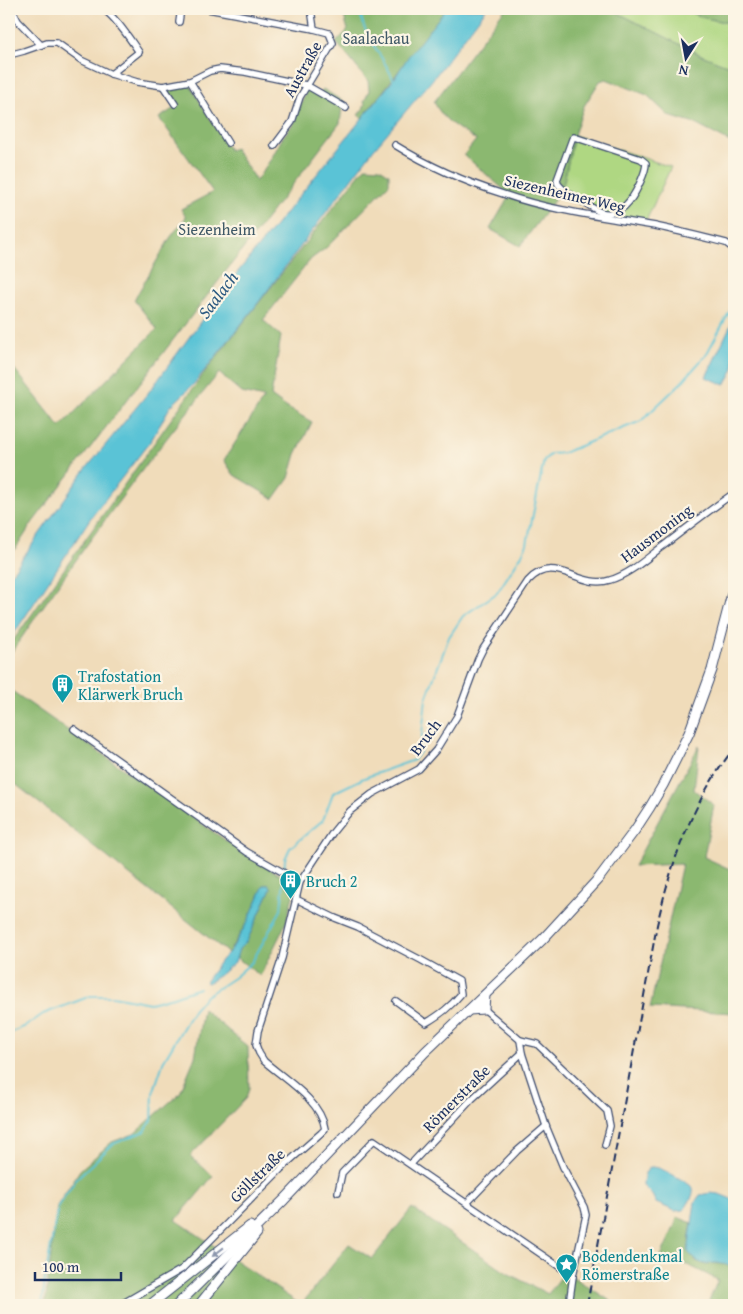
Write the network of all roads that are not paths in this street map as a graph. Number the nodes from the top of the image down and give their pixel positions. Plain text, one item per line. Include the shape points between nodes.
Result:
1 (12, 9) edge
2 (102, 9) edge
3 (181, 9) edge
4 (208, 9) edge
5 (247, 9) edge
6 (311, 9) edge
7 (245, 16) junction
8 (179, 22) dead end
9 (314, 29) junction
10 (41, 45) junction
11 (9, 55) edge
12 (110, 74) junction
13 (190, 81) junction
14 (306, 85) junction
15 (163, 86) junction
16 (175, 104) dead end
17 (346, 108) dead end
18 (228, 143) dead end
19 (395, 145) dead end
20 (274, 146) dead end
21 (621, 209) junction
22 (623, 221) junction
23 (734, 249) edge
24 (734, 493) edge
25 (532, 576) joint
26 (734, 586) edge
27 (74, 729) dead end
28 (300, 882) junction
29 (296, 899) junction
30 (485, 995) junction
31 (396, 1001) dead end
32 (484, 1009) junction
33 (469, 1010) junction
34 (520, 1040) junction
35 (256, 1045) joint
36 (522, 1053) junction
37 (546, 1126) junction
38 (605, 1145) dead end
39 (411, 1164) junction
40 (338, 1192) dead end
41 (284, 1200) junction
42 (467, 1203) junction
43 (573, 1276) junction
44 (120, 1305) edge
45 (150, 1305) edge
46 (177, 1305) edge
47 (199, 1305) edge
48 (569, 1305) edge

1 - 10 street via 18,21
2 - 12 street via 139,52
3 - 8 street
4 - 7 street, Austraße
5 - 7 street
6 - 9 street
7 - 9 street, Austraße
9 - 14 street, Austraße via 329,33 333,43
10 - 11 street
10 - 12 street via 57,43 81,60
12 - 15 street
13 - 14 street via 220,69
13 - 15 street
13 - 18 street
14 - 17 street
14 - 20 street, Austraße via 292,122
15 - 16 street
19 - 22 street, Siezenheimer Weg via 419,160 504,195
21 - 21 street via 637,189 646,163 642,159 572,139 557,180 559,186 599,211 612,213
21 - 22 street
22 - 23 street, Siezenheimer Weg via 726,243
24 - 25 street, Hausmoning via 629,572 609,581 596,582 547,569
25 - 28 street, Bruch via 483,649 457,716 436,750 419,769 372,794 350,811
26 - 30 main road via 712,670 689,733 650,807 589,890
27 - 28 street via 247,852
28 - 29 street, Bruch
29 - 31 street via 366,931 458,981 461,994 451,1006 426,1023
29 - 35 street, Bruch
30 - 32 main road
30 - 33 main road
32 - 33 main road
32 - 34 street
33 - 41 main road
34 - 36 street
34 - 38 street via 537,1044 607,1111 610,1126
35 - 44 street, Göllstraße via 264,1061 306,1096 320,1114 324,1129 182,1269
36 - 37 street
36 - 39 street, Römerstraße via 472,1099
37 - 42 street
37 - 43 street via 586,1215
39 - 40 street via 374,1140 342,1173
39 - 42 street
41 -> 45 main road
41 - 46 main road
41 - 47 main road
42 - 43 street
43 - 48 street

